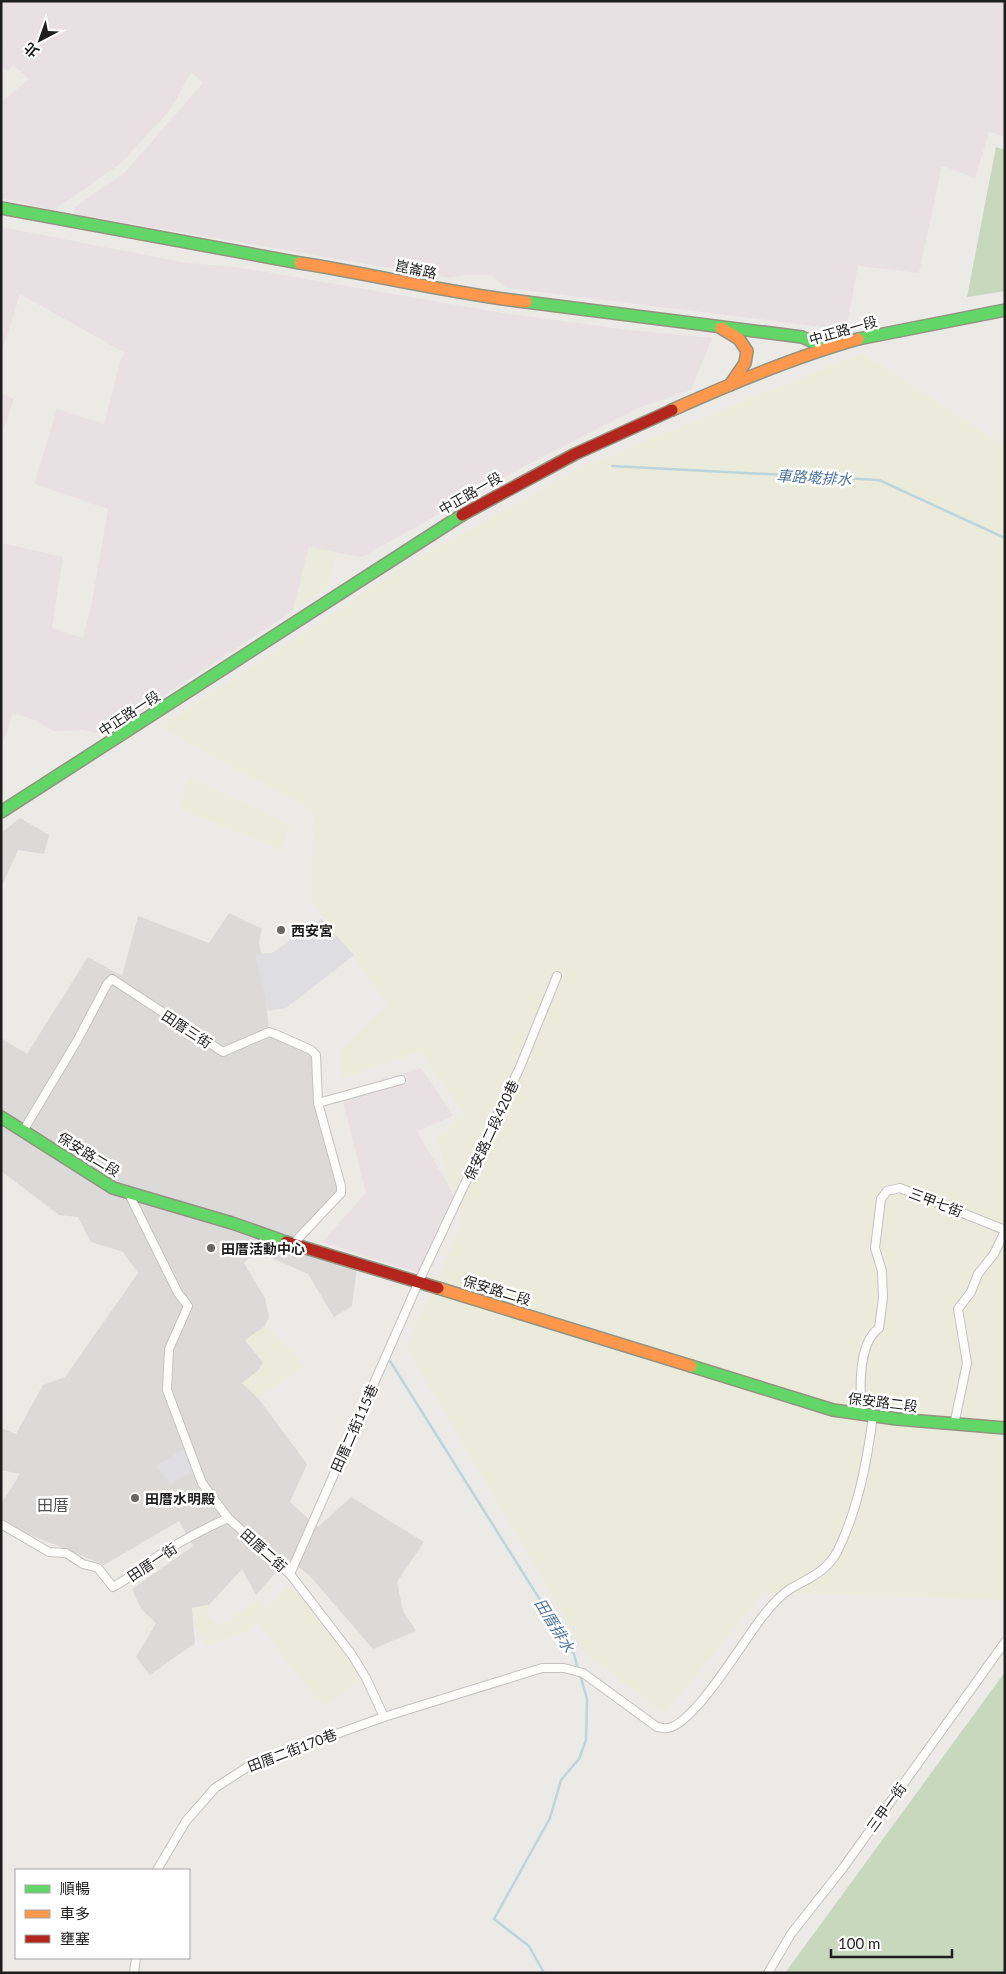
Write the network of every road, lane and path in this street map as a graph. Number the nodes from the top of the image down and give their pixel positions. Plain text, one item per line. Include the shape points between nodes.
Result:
1 (1, 208) edge
2 (1005, 310) edge
3 (718, 326) junction
4 (826, 348) junction
5 (730, 384) junction
6 (1, 812) edge
7 (557, 976) dead end
8 (401, 1080) dead end
9 (318, 1103) junction
10 (1, 1117) edge
11 (23, 1131) junction
12 (128, 1192) junction
13 (1005, 1230) edge
14 (293, 1244) junction
15 (419, 1281) junction
16 (867, 1416) junction
17 (954, 1425) junction
18 (1005, 1428) edge
19 (228, 1518) junction
20 (1, 1524) edge
21 (290, 1574) junction
22 (1005, 1642) edge
23 (384, 1717) junction
24 (158, 1869) edge
25 (136, 1959) edge
26 (134, 1973) edge
27 (768, 1973) edge

1 - 3 street, 崑崙路 via 475,296
2 - 4 street, 中正路一段
3 - 4 street, 崑崙路 via 802,337
3 - 5 street via 739,339 747,351 746,363
4 - 5 street, 中正路一段
5 - 6 street, 中正路一段 via 575,454 484,501
7 - 15 street, 保安路二段420巷 via 520,1067
8 - 9 street
9 - 11 street, 田厝三街 via 318,1064 311,1050 269,1032 223,1052 112,979
9 - 14 street, 田厝三街 via 340,1192
10 - 11 street, 保安路二段
11 - 12 street, 保安路二段 via 112,1188
12 - 14 street, 保安路二段
12 - 19 street, 田厝二街 via 178,1293 188,1306 170,1349 168,1390 202,1482
13 - 16 street, 三甲七街 via 900,1188 887,1191 881,1199 874,1248 882,1271 883,1298 879,1328 863,1357
13 - 17 street via 994,1254 958,1309 967,1363
14 - 15 street, 保安路二段
15 - 16 street, 保安路二段 via 802,1401
15 - 21 street, 田厝二街115巷
16 - 17 street, 保安路二段
16 - 23 street, 三甲七街 via 860,1494 830,1564 788,1591 764,1615 723,1675 680,1723 668,1728 657,1727 580,1672 564,1668 542,1668
17 - 18 street, 保安路二段
19 - 20 street, 田厝一街 via 190,1536 114,1587 98,1568 66,1553 49,1552
19 - 21 street, 田厝二街
21 - 23 street, 田厝二街 via 352,1656
22 - 27 street, 三甲一街 via 843,1868 791,1934
23 - 24 street, 田厝二街170巷 via 301,1745 233,1775 215,1788 186,1821
25 - 26 street

